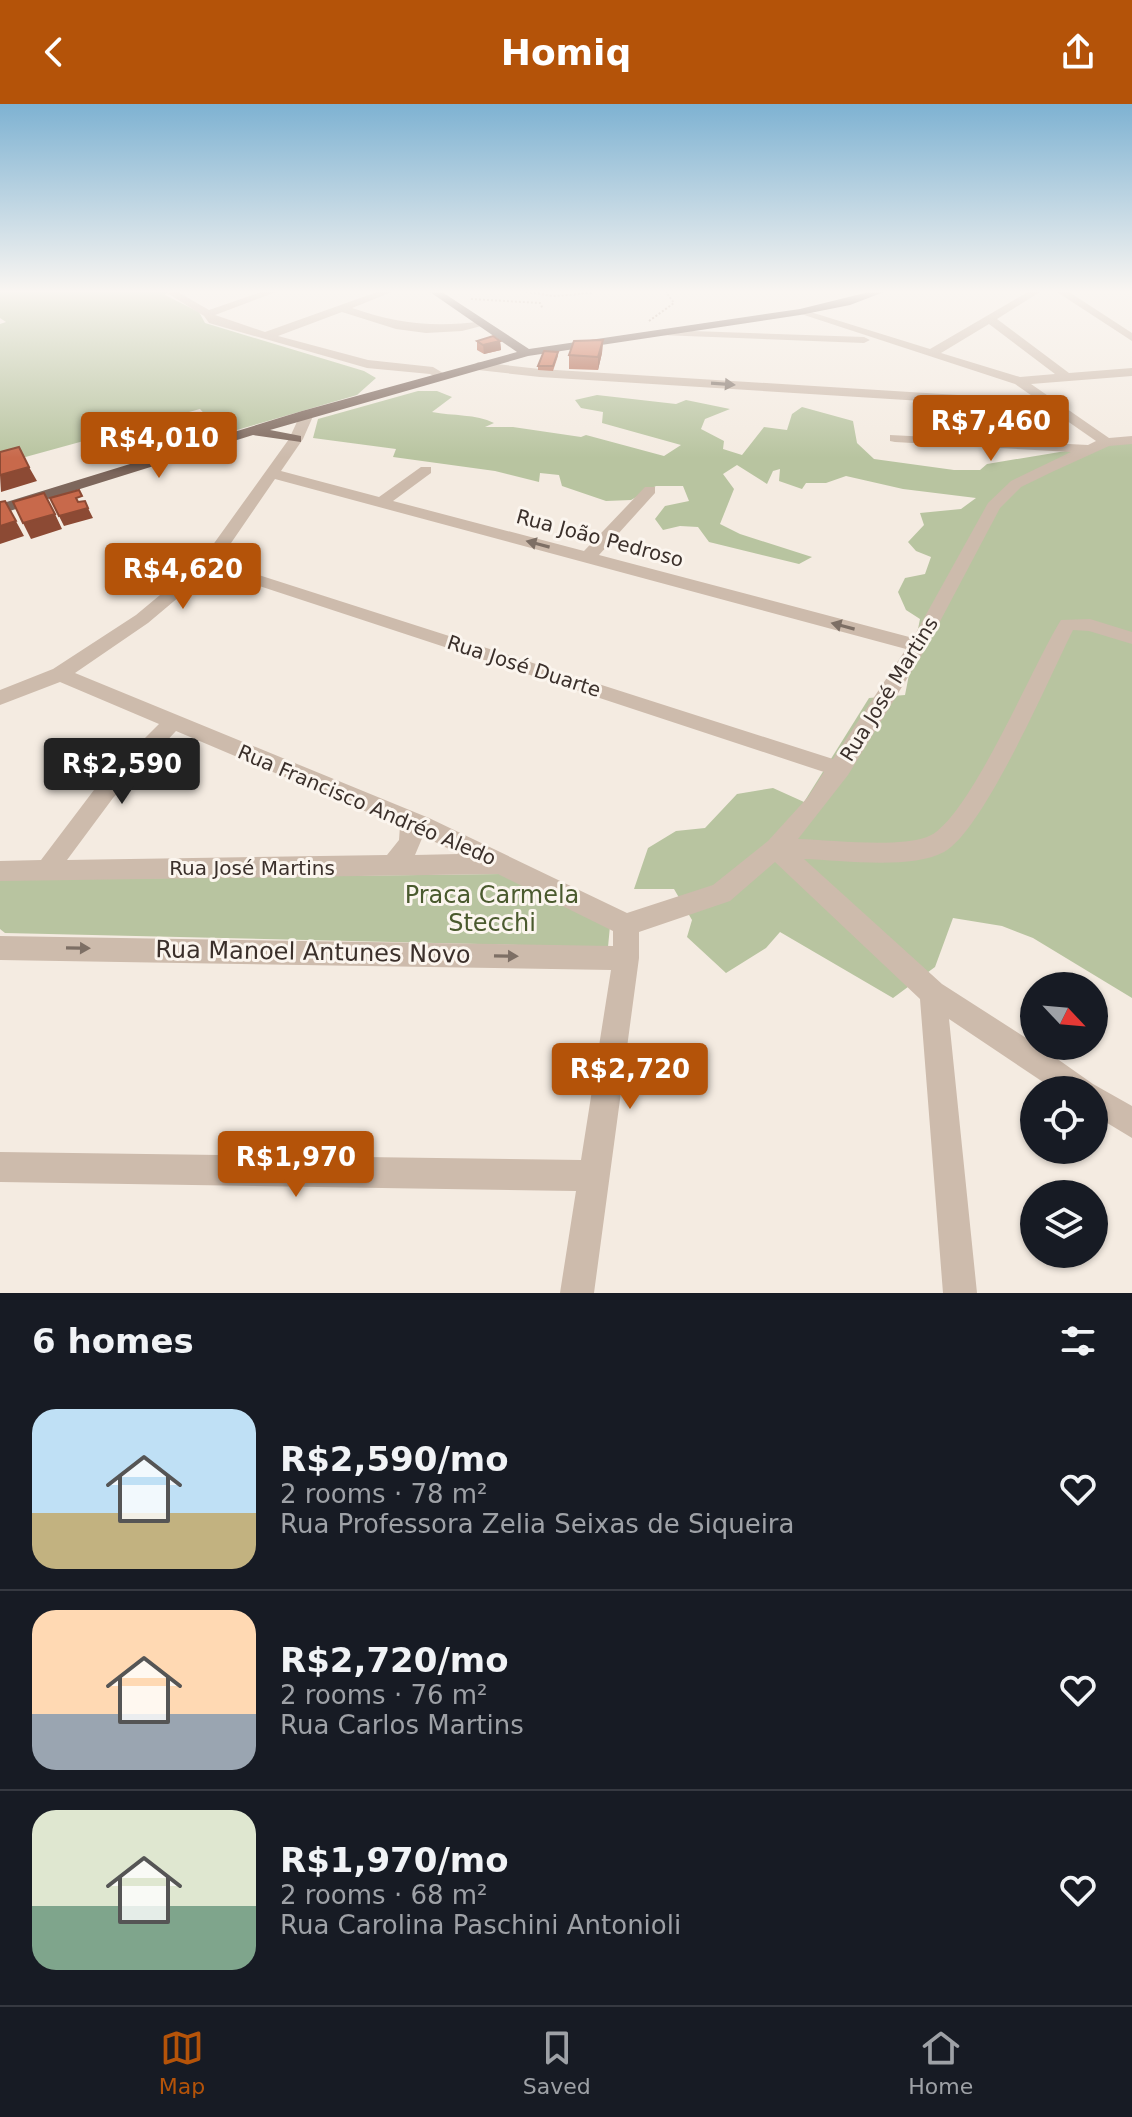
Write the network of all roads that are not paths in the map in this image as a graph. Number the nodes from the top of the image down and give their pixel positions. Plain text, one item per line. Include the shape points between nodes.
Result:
1 (307, 347) edge
2 (525, 347) edge
3 (558, 347) edge
4 (566, 347) edge
5 (908, 347) edge
6 (941, 347) edge
7 (1027, 347) edge
8 (533, 352) junction
9 (930, 354) junction
10 (478, 366) junction
11 (532, 372) junction
12 (1132, 372) edge
13 (559, 374) junction
14 (442, 376) junction
15 (1065, 376) junction
16 (1019, 381) junction
17 (1054, 405) junction
18 (307, 414) junction
19 (250, 432) junction
20 (895, 438) dead end
21 (296, 439) junction
22 (1132, 440) edge
23 (1097, 446) junction
24 (426, 470) dead end
25 (271, 473) junction
26 (650, 490) dead end
27 (382, 502) junction
28 (0, 509) edge
29 (588, 557) junction
30 (208, 564) junction
31 (1132, 638) edge
32 (918, 646) junction
33 (60, 674) junction
34 (0, 698) edge
35 (172, 723) junction
36 (840, 769) junction
37 (411, 821) junction
38 (776, 848) junction
39 (503, 864) junction
40 (393, 866) junction
41 (48, 869) junction
42 (0, 871) edge
43 (626, 925) junction
44 (0, 948) edge
45 (626, 958) junction
46 (933, 993) junction
47 (1060, 1076) edge
48 (1108, 1107) edge
49 (1132, 1123) edge
50 (0, 1167) edge
51 (593, 1176) junction
52 (577, 1293) edge
53 (960, 1293) edge

1 - 14 street
2 - 8 main road
3 - 8 main road
4 - 13 street
5 - 9 street
6 - 9 street
7 - 15 street
8 - 10 main road
8 - 11 street
9 - 16 street
10 - 11 street
10 - 14 main road
11 - 13 street
12 - 15 street
13 -> 17 street
14 - 18 main road
15 - 16 street
16 - 17 street
17 - 23 street
18 - 19 main road
18 - 21 street
19 - 21 main road
19 - 28 main road
20 - 23 street
21 - 25 street
22 - 23 street, Rua José Martins
23 - 32 street, Rua José Martins via 1016,484 993,506
24 - 27 street
25 - 27 street, Rua João Pedroso
25 - 30 street
26 - 29 street
29 -> 27 street, Rua João Pedroso
32 -> 29 street, Rua João Pedroso
30 - 33 street via 142,619
30 - 36 street, Rua José Duarte
31 - 38 street via 1067,624 977,800 940,845 915,850
32 - 36 street, Rua José Martins
33 - 34 street
33 - 35 street, Rua Francisco Andréo Aledo
35 - 37 street, Rua Francisco Andréo Aledo
35 - 41 street via 76,823
36 - 38 street, Rua José Martins
37 - 39 street, Rua Francisco Andréo Aledo
37 - 40 street via 411,842
38 - 43 street, Rua José Martins via 721,893
38 - 46 street
39 - 40 street, Rua José Martins
39 - 43 street, Rua Francisco Andréo Aledo
40 - 41 street, Rua José Martins
41 - 42 street, Rua José Martins
43 - 45 street
44 -> 45 street, Rua Manoel Antunes Novo
45 - 51 street
46 - 47 street
46 - 53 street
48 - 49 street
50 - 51 street
51 - 52 street

